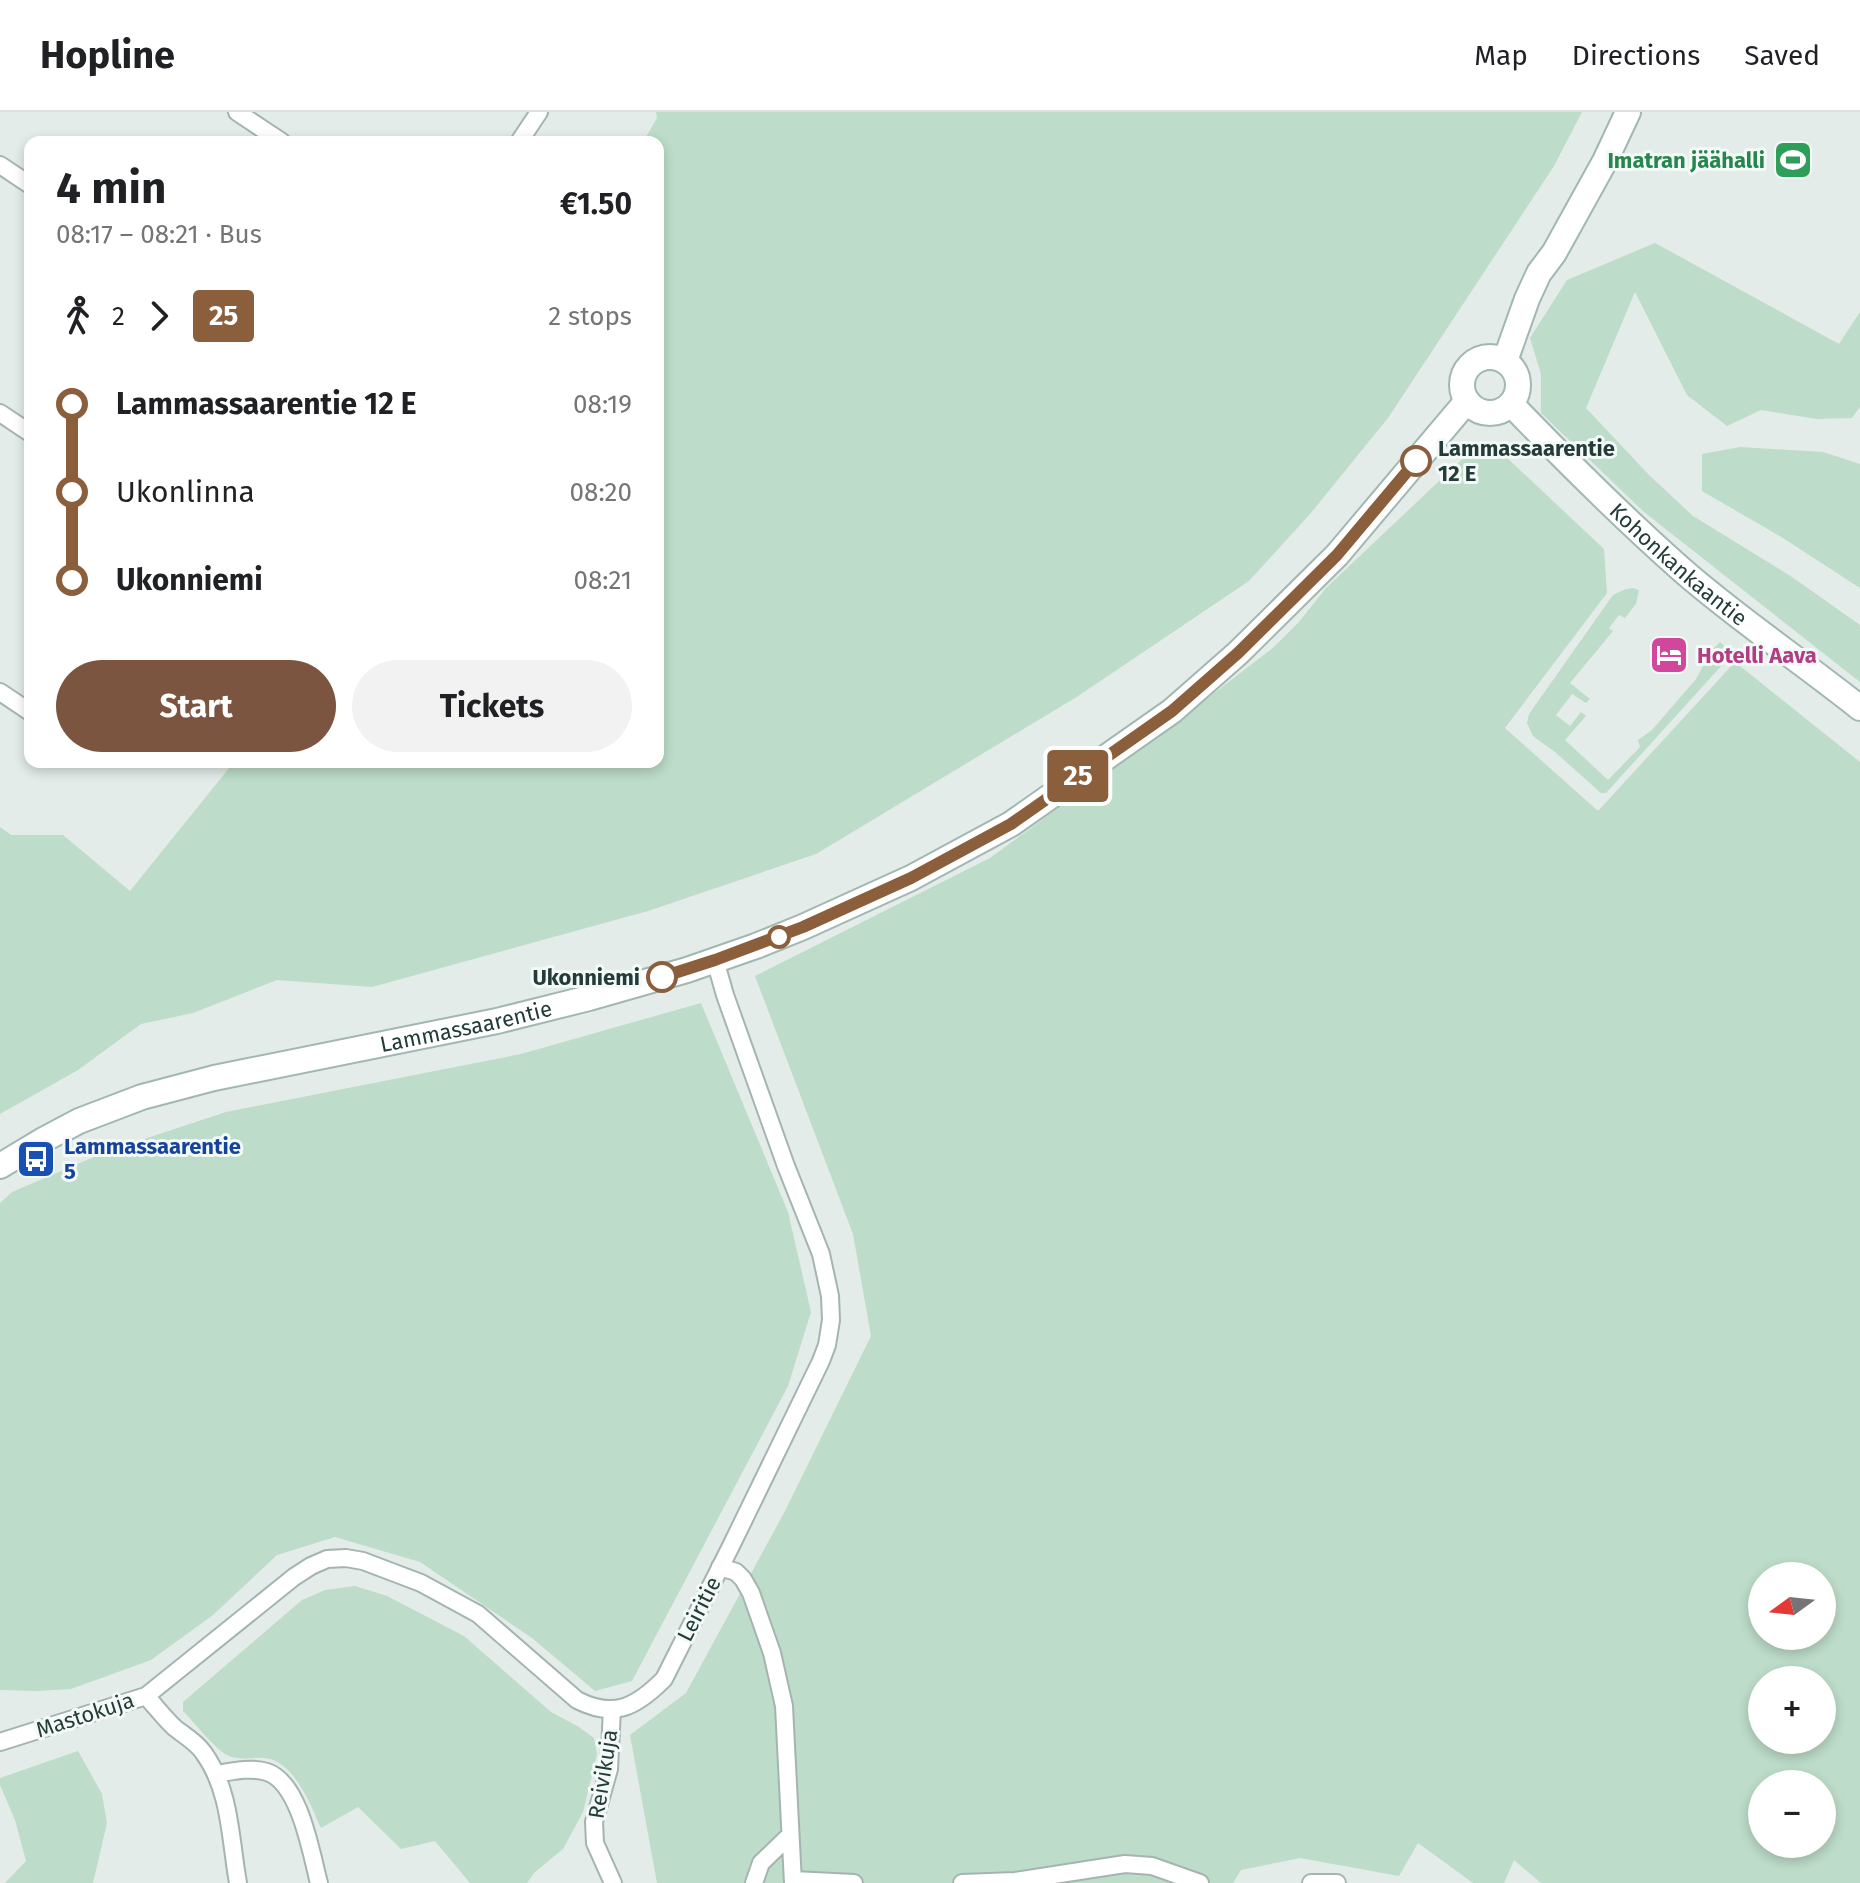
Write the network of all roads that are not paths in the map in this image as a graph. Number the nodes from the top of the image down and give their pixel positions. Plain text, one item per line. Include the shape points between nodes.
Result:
1 (237, 112) edge
2 (539, 112) edge
3 (1628, 112) edge
4 (273, 136) edge
5 (523, 136) edge
6 (0, 165) edge
7 (24, 181) edge
8 (1505, 361) junction
9 (1467, 401) junction
10 (1511, 404) junction
11 (0, 413) edge
12 (24, 429) edge
13 (0, 692) edge
14 (24, 708) edge
15 (1860, 708) edge
16 (715, 960) junction
17 (0, 1166) edge
18 (720, 1567) junction
19 (146, 1696) junction
20 (612, 1709) junction
21 (0, 1742) edge
22 (217, 1774) junction
23 (790, 1835) junction
24 (793, 1881) edge
25 (238, 1883) edge
26 (319, 1883) edge
27 (613, 1883) edge
28 (754, 1883) edge
29 (854, 1883) edge
30 (962, 1883) edge
31 (1200, 1883) edge
32 (1311, 1883) edge
33 (1337, 1883) edge

1 - 4 street
2 - 5 street
3 - 8 street via 1539,273
6 - 7 street
8 - 9 street via 1484,358 1466,370 1462,380
8 - 10 street via 1518,381
9 - 10 street via 1483,413
9 - 16 street, Lammassaarentie via 1337,555 1172,711 1011,824 911,878
10 - 15 street, Kohonkankaantie via 1681,569
11 - 12 street
13 - 14 street
16 - 17 street, Lammassaarentie via 497,1021 172,1088 79,1121
16 - 18 street, Leiritie via 821,1254 831,1320 821,1361
18 - 20 street, Leiritie via 664,1679 639,1701
18 - 23 street via 743,1579 772,1653 784,1706
19 - 20 street via 294,1577 327,1559 346,1558 457,1601 577,1700
19 - 21 street, Mastokuja
19 - 22 street, Mastokuja via 202,1751
20 - 27 street, Reivikuja via 609,1769 594,1822 595,1843
22 - 25 street, Mastokuja
22 - 26 street via 253,1770 280,1778 304,1827
23 - 24 street
23 - 28 street via 761,1863
24 - 29 street
30 - 31 street via 1015,1881 1125,1864 1152,1866
32 - 33 street

